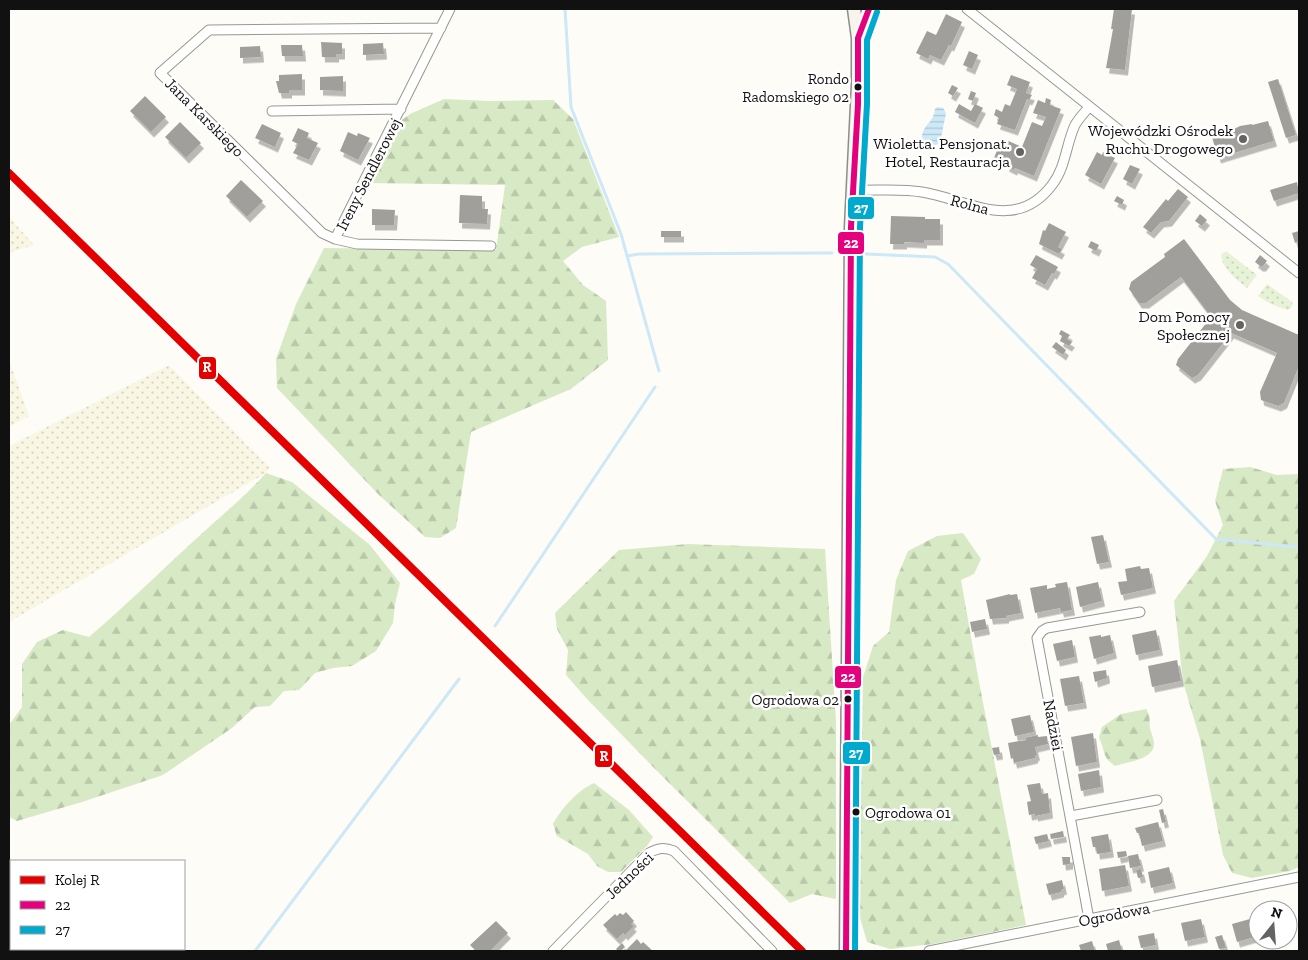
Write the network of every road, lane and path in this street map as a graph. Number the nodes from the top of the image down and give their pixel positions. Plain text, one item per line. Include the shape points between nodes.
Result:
1 (450, 9) edge
2 (854, 9) edge
3 (869, 9) edge
4 (967, 9) edge
5 (441, 28) junction
6 (858, 38) junction
7 (1089, 107) junction
8 (401, 109) junction
9 (272, 111) dead end
10 (853, 190) junction
11 (335, 239) junction
12 (491, 246) dead end
13 (1299, 273) edge
14 (1140, 612) dead end
15 (1157, 800) dead end
16 (1071, 816) junction
17 (1299, 877) edge
18 (1089, 919) junction
19 (553, 951) edge
20 (772, 951) edge
21 (846, 951) edge
22 (929, 951) edge

1 - 5 street, Ireny Sendlerowej
2 - 6 main road
3 - 6 main road
4 - 7 street
5 - 8 street, Ireny Sendlerowej
5 - 11 street, Jana Karskiego via 209,30 160,73 322,233
6 - 10 main road
7 - 10 street, Rolna via 1076,122 1053,184 1038,199 1020,208 993,211 925,192
7 - 13 street
8 - 9 street, Ireny Sendlerowej
8 - 11 street, Ireny Sendlerowej
10 - 21 main road
11 - 12 street via 357,244
14 - 16 street, Nadziei via 1047,628 1038,638
15 - 16 street
16 - 18 street, Nadziei
17 - 18 street, Ogrodowa
18 - 22 street, Ogrodowa
19 - 20 street, Jedności via 649,853 666,848 674,851

